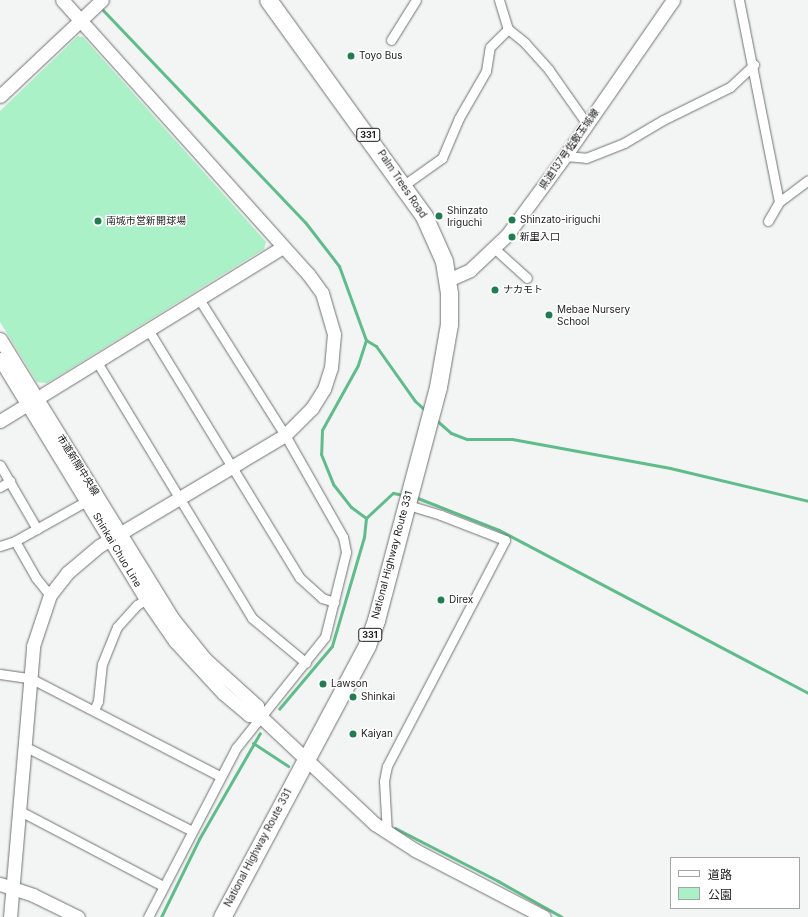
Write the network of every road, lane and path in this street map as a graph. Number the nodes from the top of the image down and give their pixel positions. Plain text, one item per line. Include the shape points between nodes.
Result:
1 (62, 0) edge
2 (102, 0) edge
3 (268, 0) edge
4 (416, 0) edge
5 (500, 0) edge
6 (673, 0) edge
7 (739, 0) edge
8 (80, 20) junction
9 (508, 29) junction
10 (391, 40) dead end
11 (754, 66) junction
12 (0, 96) edge
13 (587, 124) junction
14 (565, 156) junction
15 (808, 180) edge
16 (404, 184) junction
17 (779, 202) junction
18 (768, 221) dead end
19 (283, 247) junction
20 (495, 249) junction
21 (527, 278) dead end
22 (448, 280) junction
23 (199, 299) junction
24 (149, 331) junction
25 (0, 338) edge
26 (0, 359) edge
27 (98, 362) junction
28 (32, 401) junction
29 (0, 421) edge
30 (284, 435) junction
31 (0, 465) edge
32 (232, 466) junction
33 (10, 481) junction
34 (0, 486) edge
35 (180, 497) junction
36 (92, 498) junction
37 (407, 498) junction
38 (37, 529) junction
39 (115, 536) junction
40 (15, 541) junction
41 (0, 546) edge
42 (50, 595) junction
43 (151, 596) junction
44 (334, 602) junction
45 (306, 663) junction
46 (0, 674) edge
47 (30, 678) junction
48 (94, 710) junction
49 (260, 716) junction
50 (24, 746) junction
51 (307, 758) junction
52 (220, 776) junction
53 (20, 811) junction
54 (192, 831) junction
55 (387, 833) junction
56 (6, 885) edge
57 (163, 886) junction
58 (10, 917) edge
59 (78, 917) edge
60 (148, 917) edge
61 (222, 917) edge
62 (544, 917) edge

1 - 8 street
2 - 8 street
3 - 16 highway, Palm Trees Road / 331
4 - 10 street
5 - 9 street
6 - 13 street, 県道137号佐敷玉城線
7 - 11 street
8 - 12 street
8 - 19 street
9 - 13 street via 525,43 549,70
9 - 16 street via 490,47 486,71 459,118 442,158
11 - 14 street via 730,87 663,120 624,143 586,158
11 - 17 street
13 - 14 street, 県道137号佐敷玉城線
14 - 20 street, 県道137号佐敷玉城線
15 - 17 street
16 - 22 highway, Palm Trees Road / 331 via 433,232
17 - 18 street
19 - 23 street
19 - 30 street via 322,293 334,334 331,368 324,389 312,408
20 - 21 street
20 - 22 street, 県道137号佐敷玉城線 via 470,270
22 - 37 highway, National Highway Route 331 / 331 via 448,341
23 - 24 street
23 - 30 street
24 - 27 street
24 - 32 street
25 - 28 street
26 - 28 street
27 - 28 street
27 - 35 street
28 - 29 street
28 - 36 street, 市道新開中央線
30 - 32 street
30 - 44 street via 343,537 346,552
31 - 33 street
32 - 35 street
32 - 44 street via 300,578 322,598
33 - 34 street
33 - 38 street
35 - 39 street
35 - 45 street via 252,618
36 - 38 street
36 - 39 street, 市道新開中央線
37 - 51 highway, National Highway Route 331 / 331 via 376,620 367,645
37 - 55 street via 441,515 505,540 387,766 384,781
38 - 40 street
39 - 42 street via 67,573
39 - 43 street, Shinkai Chuo Line
40 - 41 street
40 - 42 street via 36,578
42 - 47 street via 38,626
43 - 48 street via 117,627 102,664 98,701
43 - 49 street, Shinkai Chuo Line via 201,664 227,688 257,706
44 - 45 street via 325,637
45 - 49 street
46 - 47 street
47 - 48 street
47 - 50 street
48 - 52 street
49 - 51 street, Shinkai Chuo Line
49 - 52 street via 236,748
50 - 53 street
50 - 54 street
51 - 55 street, Shinkai Chuo Line via 364,815
51 - 61 highway, National Highway Route 331 / 331
52 - 54 street
53 - 56 street
53 - 57 street
54 - 57 street
55 - 62 street, Shinkai Chuo Line
56 - 58 street
56 - 59 street
57 - 60 street

